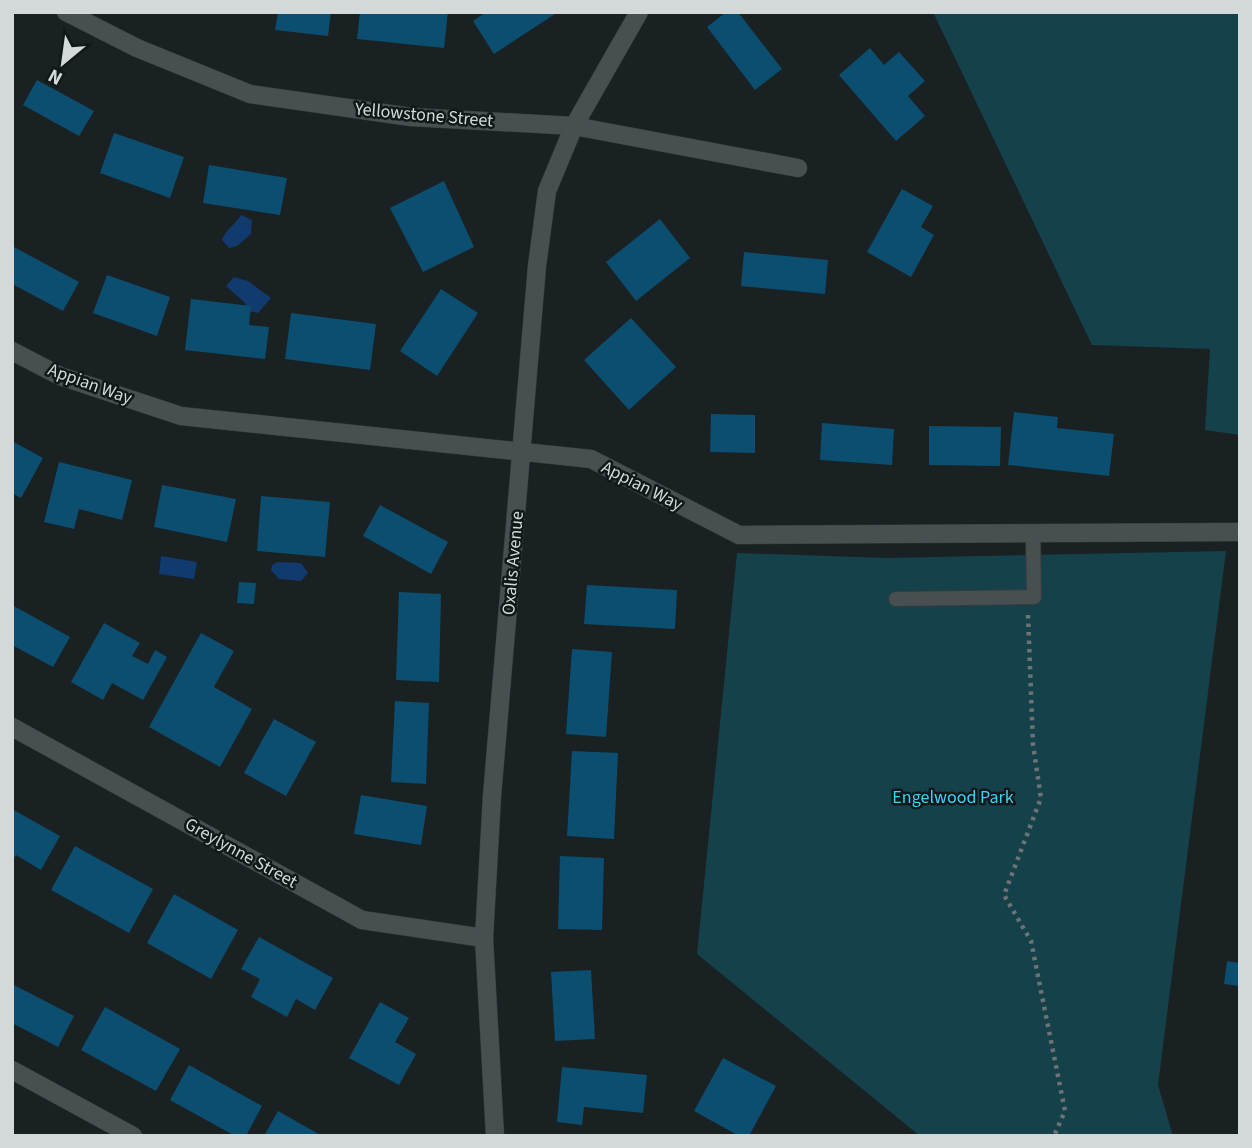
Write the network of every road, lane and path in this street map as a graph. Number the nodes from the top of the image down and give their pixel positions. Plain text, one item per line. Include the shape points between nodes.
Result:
1 (66, 12) edge
2 (639, 12) edge
3 (574, 126) junction
4 (797, 168) dead end
5 (12, 351) edge
6 (522, 452) junction
7 (1240, 532) edge
8 (1033, 533) junction
9 (896, 598) dead end
10 (1028, 598) junction
11 (12, 727) edge
12 (484, 938) junction
13 (12, 1070) edge
14 (133, 1136) edge
15 (495, 1136) edge
16 (1054, 1136) edge

1 - 3 street, Yellowstone Street via 137,48 250,94 411,117
2 - 3 street, Oxalis Avenue
3 - 4 street, Yellowstone Street
3 - 6 street, Oxalis Avenue via 547,191
5 - 6 street, Appian Way via 60,376 181,416
6 - 8 street, Appian Way via 591,459 738,535
6 - 12 street, Oxalis Avenue
7 - 8 street, Appian Way
8 - 10 lane via 1034,597
9 - 10 lane
10 - 16 path via 1033,745 1041,798 1004,895 1031,941 1065,1111
11 - 12 street, Greylynne Street via 362,920
12 - 15 street, Oxalis Avenue
13 - 14 street

